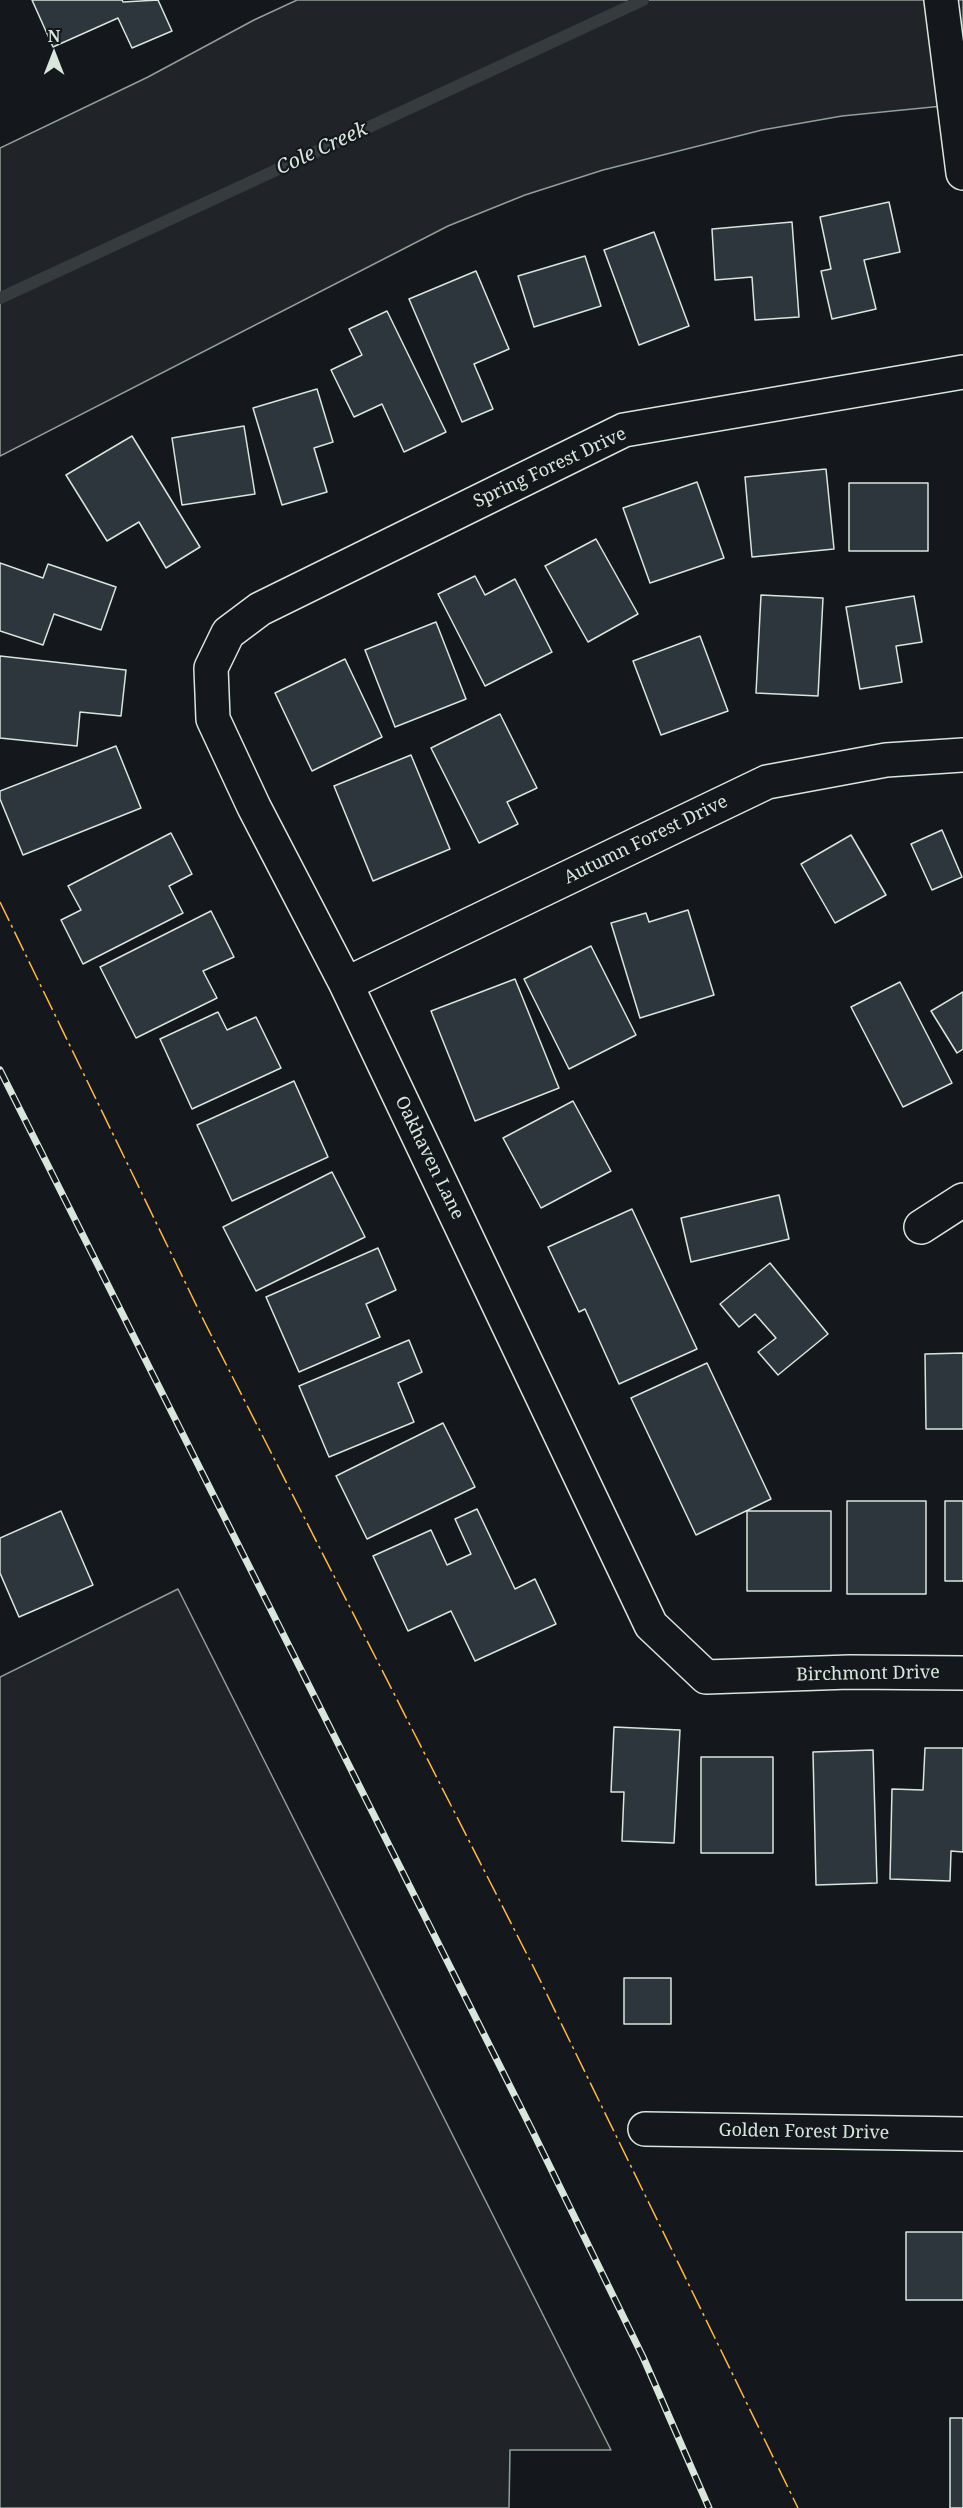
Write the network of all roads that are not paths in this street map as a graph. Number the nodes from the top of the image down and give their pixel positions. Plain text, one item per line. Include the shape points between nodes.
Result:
1 (941, 0) edge
2 (963, 173) edge
3 (963, 372) edge
4 (297, 592) joint
5 (963, 756) edge
6 (346, 984) junction
7 (963, 1200) edge
8 (921, 1227) dead end
9 (963, 1673) edge
10 (774, 1675) joint
11 (645, 2130) dead end
12 (963, 2134) edge

1 - 2 street
3 - 4 street, Spring Forest Drive via 624,430
4 - 6 street, Oakhaven Lane via 260,609 228,633 211,668 213,719
5 - 6 street, Autumn Forest Drive via 886,760 767,782
6 - 10 street, Oakhaven Lane via 651,1625 706,1677
7 - 8 street
9 - 10 street, Birchmont Drive
11 - 12 street, Golden Forest Drive

